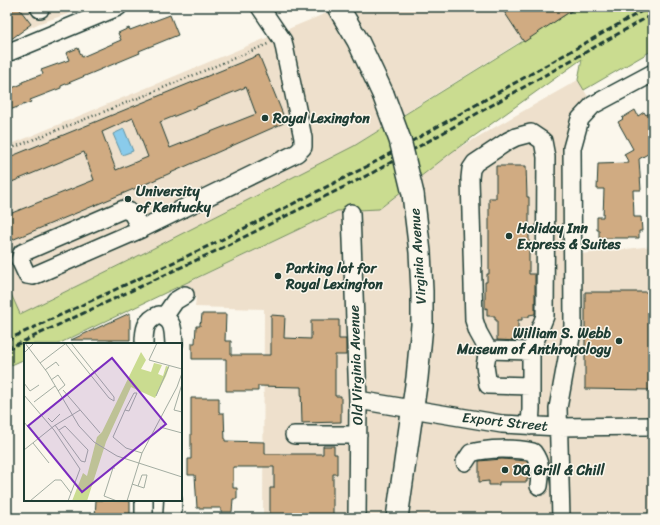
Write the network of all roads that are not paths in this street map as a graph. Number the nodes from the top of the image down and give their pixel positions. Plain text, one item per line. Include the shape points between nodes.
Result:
1 (118, 7) edge
2 (260, 7) edge
3 (338, 7) edge
4 (7, 53) edge
5 (653, 73) edge
6 (350, 213) dead end
7 (141, 230) junction
8 (184, 295) dead end
9 (164, 317) junction
10 (144, 343) edge
11 (174, 343) edge
12 (488, 350) junction
13 (531, 351) junction
14 (531, 386) junction
15 (358, 400) junction
16 (412, 409) junction
17 (530, 426) junction
18 (653, 426) edge
19 (558, 427) junction
20 (294, 435) dead end
21 (358, 435) junction
22 (465, 462) dead end
23 (539, 486) dead end
24 (144, 501) edge
25 (173, 501) edge
26 (144, 518) edge
27 (172, 518) edge
28 (357, 518) edge
29 (397, 518) edge
30 (561, 518) edge

1 - 4 street
2 - 7 street via 282,41 304,138 303,146 298,153
3 - 16 main road, Virginia Avenue, bridge via 358,41 383,94 400,140 413,194 422,291 419,363
5 - 19 street via 593,106 580,119 572,148 573,326 558,408
6 - 15 street, Old Virginia Avenue
7 - 7 street via 33,276 27,275 20,260 22,253 124,209 132,213
8 - 9 street via 175,301
9 - 10 street via 159,315 147,322
9 - 11 street via 171,324
12 - 13 street
12 - 13 street via 474,320 471,169 475,162 508,141 531,133 543,141 546,164 545,316
12 - 14 street via 485,366 488,384
13 - 14 street
14 - 17 street
15 - 16 street, Export Street
15 - 21 street, Old Virginia Avenue
16 - 17 street, Export Street via 488,422
16 - 29 main road, Virginia Avenue
17 - 19 street, Export Street
18 - 19 street, Export Street
19 - 30 street
20 - 21 street
21 - 28 street, Old Virginia Avenue
22 - 23 street via 471,453 480,450 533,452 541,469
24 - 26 street
25 - 27 street

